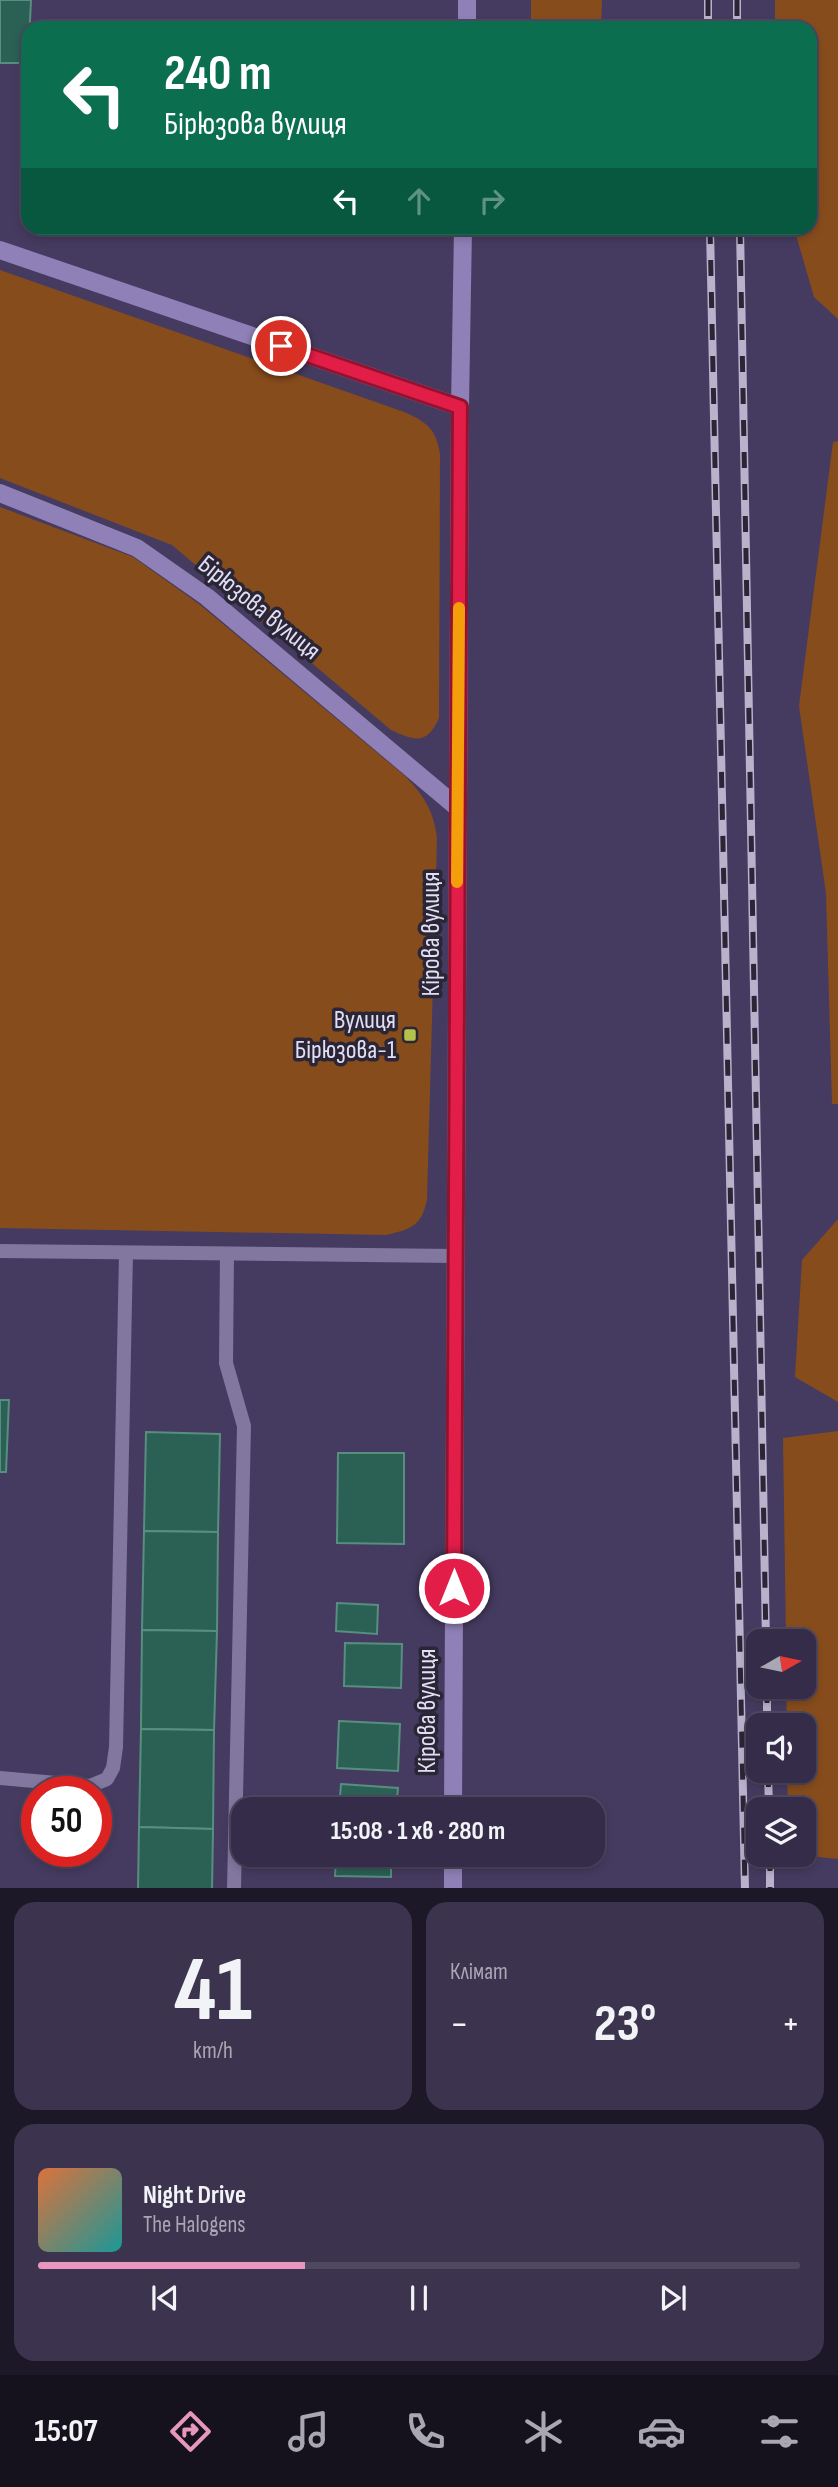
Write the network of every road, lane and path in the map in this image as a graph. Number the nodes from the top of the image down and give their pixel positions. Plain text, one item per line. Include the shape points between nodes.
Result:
1 (467, 0) edge
2 (467, 21) edge
3 (463, 235) edge
4 (0, 250) edge
5 (460, 407) junction
6 (0, 493) edge
7 (458, 808) junction
8 (0, 1251) edge
9 (126, 1253) junction
10 (228, 1254) junction
11 (455, 1256) junction
12 (0, 1778) edge
13 (453, 1797) edge
14 (453, 1867) edge
15 (234, 1888) edge
16 (453, 1888) edge

1 - 2 main road
3 - 5 main road, Кірова вулиця
4 - 5 main road
5 - 7 main road, Кірова вулиця
6 - 7 main road, Бірюзова вулиця via 137,548 207,597
7 - 11 main road, Кірова вулиця
8 - 9 lane
9 - 10 lane
9 - 12 lane via 113,1768 107,1779 89,1786
10 - 11 lane
10 - 15 lane via 226,1363 244,1426
11 - 13 main road, Кірова вулиця
14 - 16 main road

